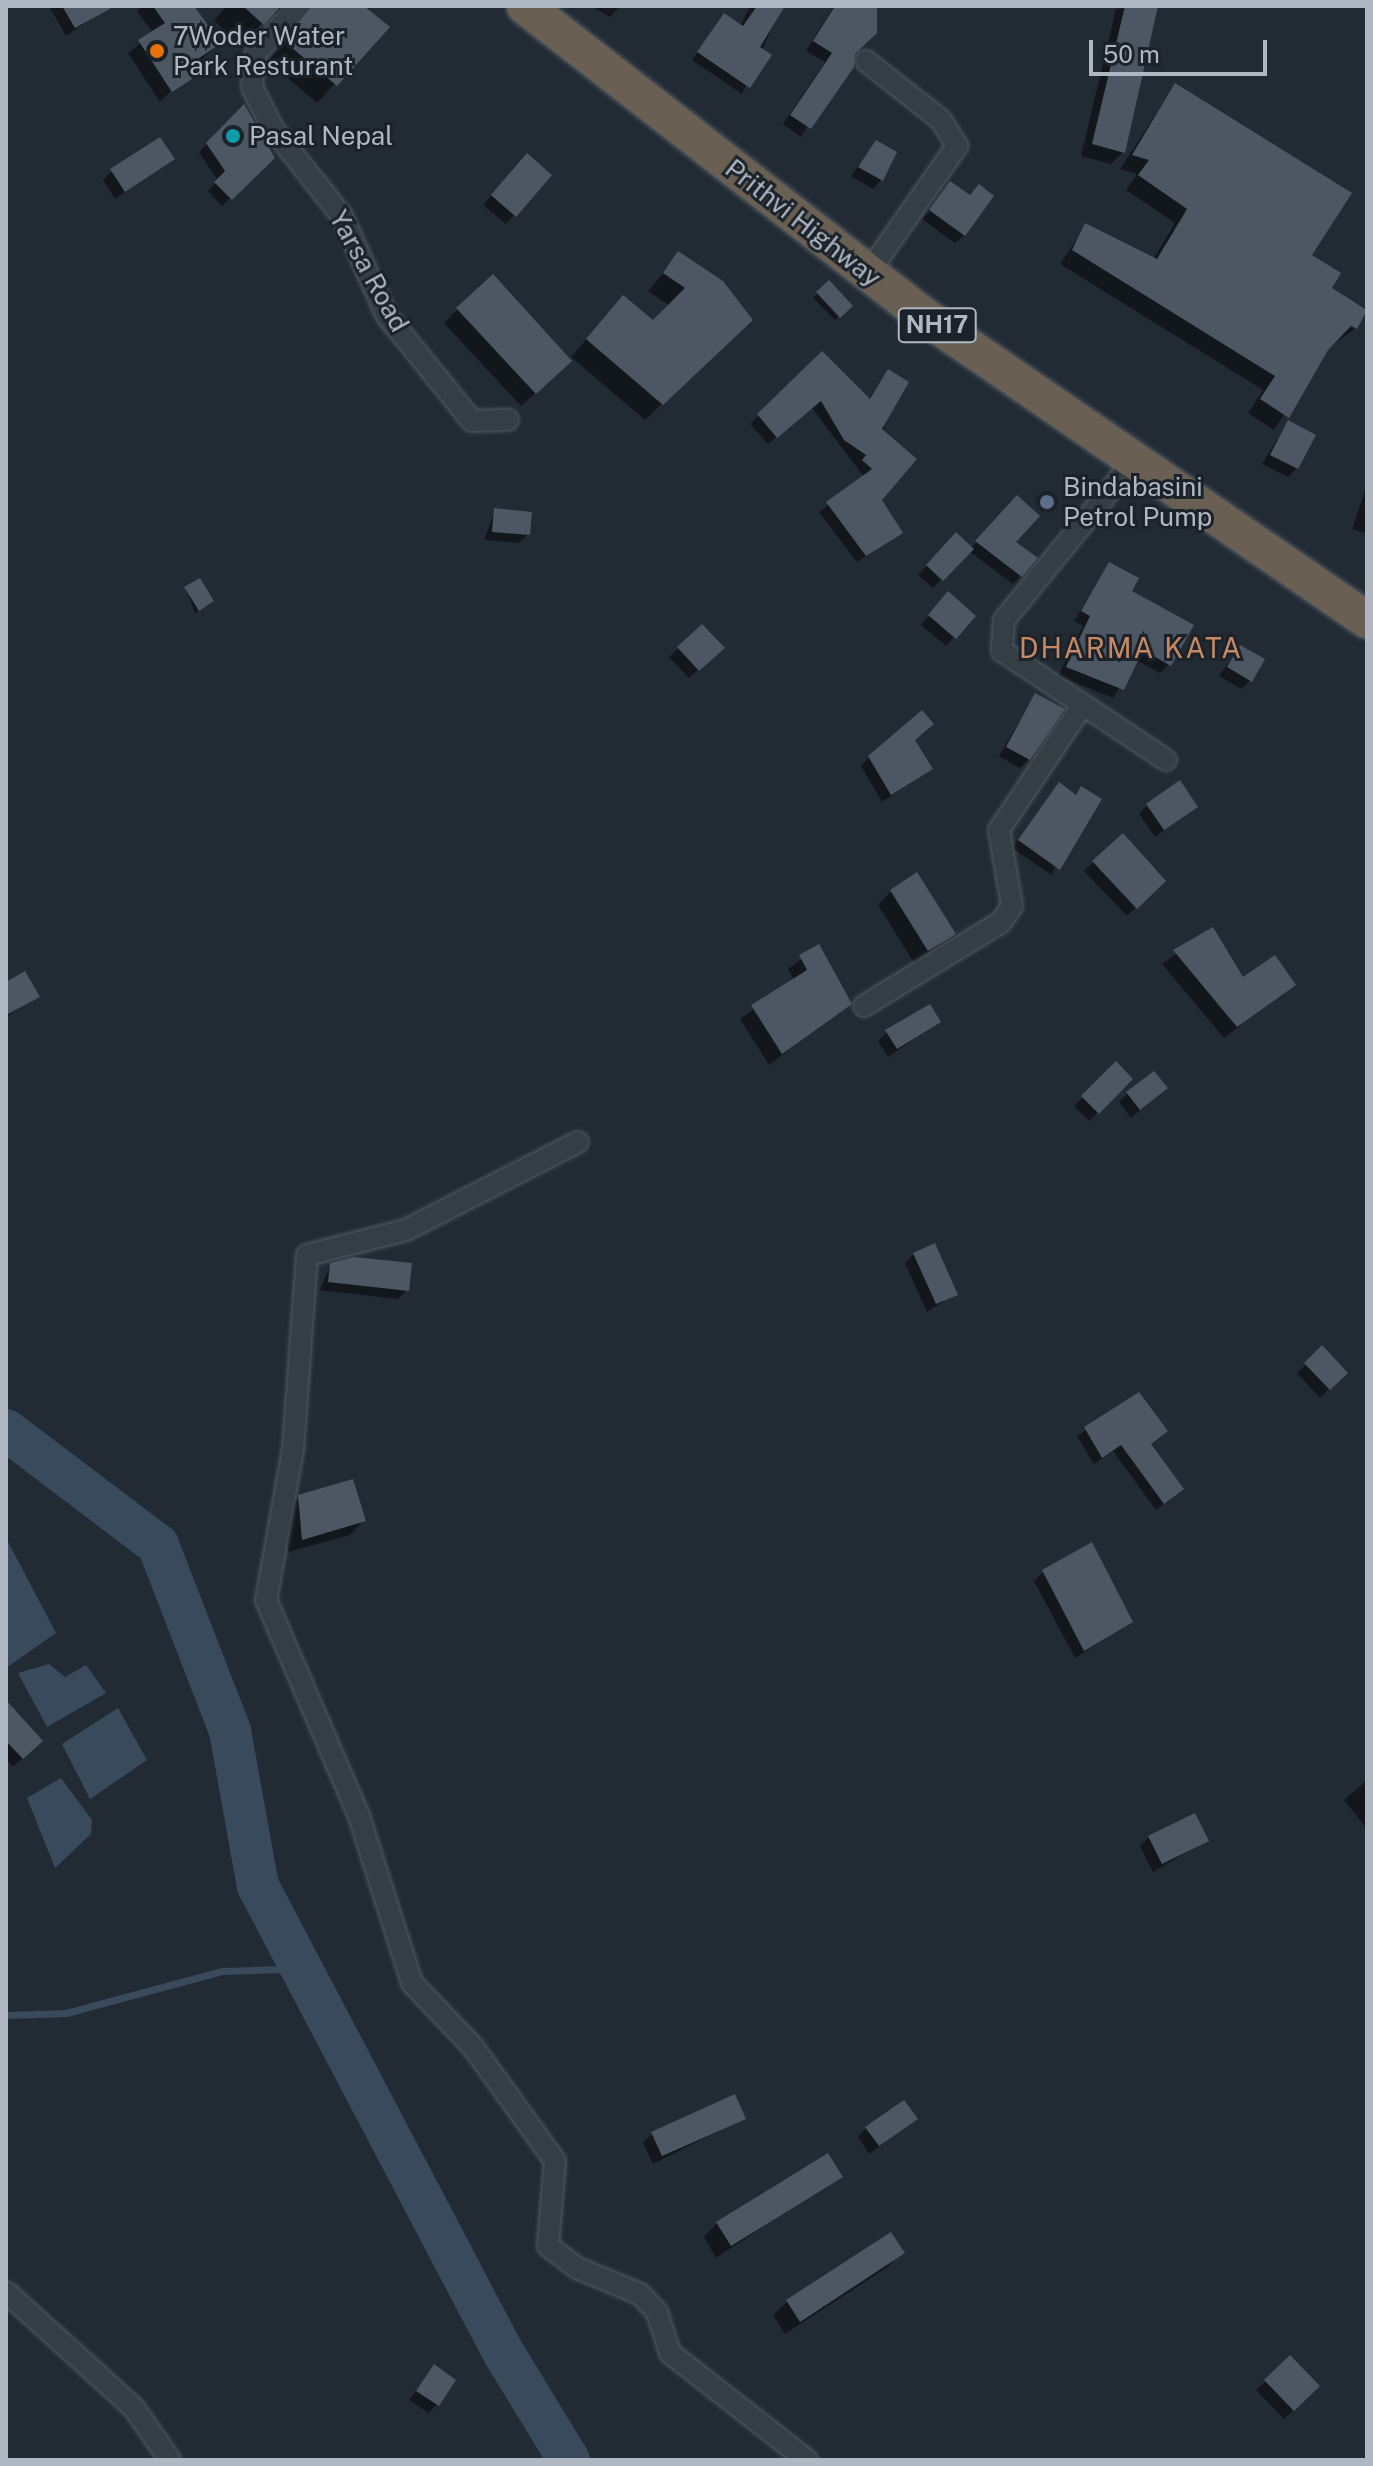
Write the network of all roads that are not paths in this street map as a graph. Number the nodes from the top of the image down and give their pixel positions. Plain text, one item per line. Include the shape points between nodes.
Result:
1 (299, 6) edge
2 (525, 6) edge
3 (866, 61) dead end
4 (868, 273) junction
5 (508, 420) dead end
6 (1133, 462) junction
7 (1367, 620) edge
8 (1082, 706) junction
9 (1166, 760) dead end
10 (864, 1006) dead end
11 (578, 1142) dead end
12 (6, 2292) edge
13 (170, 2460) edge
14 (807, 2460) edge

1 - 5 street, Yarsa Road via 256,53 252,87 273,129 342,216 387,316 462,410 472,421
2 - 4 highway, Prithvi Highway / NH17
3 - 4 street via 941,120 957,146
4 - 6 highway, Prithvi Highway / NH17
6 - 7 highway, Prithvi Highway / NH17
6 - 8 street via 1004,620 1002,651
8 - 9 street
8 - 10 street via 999,830 1012,906 1001,922
11 - 14 street via 406,1230 307,1255 293,1449 266,1600 359,1816 412,1983 473,2047 555,2161 548,2246 577,2268 640,2294 657,2312 670,2353
12 - 13 street via 134,2408

